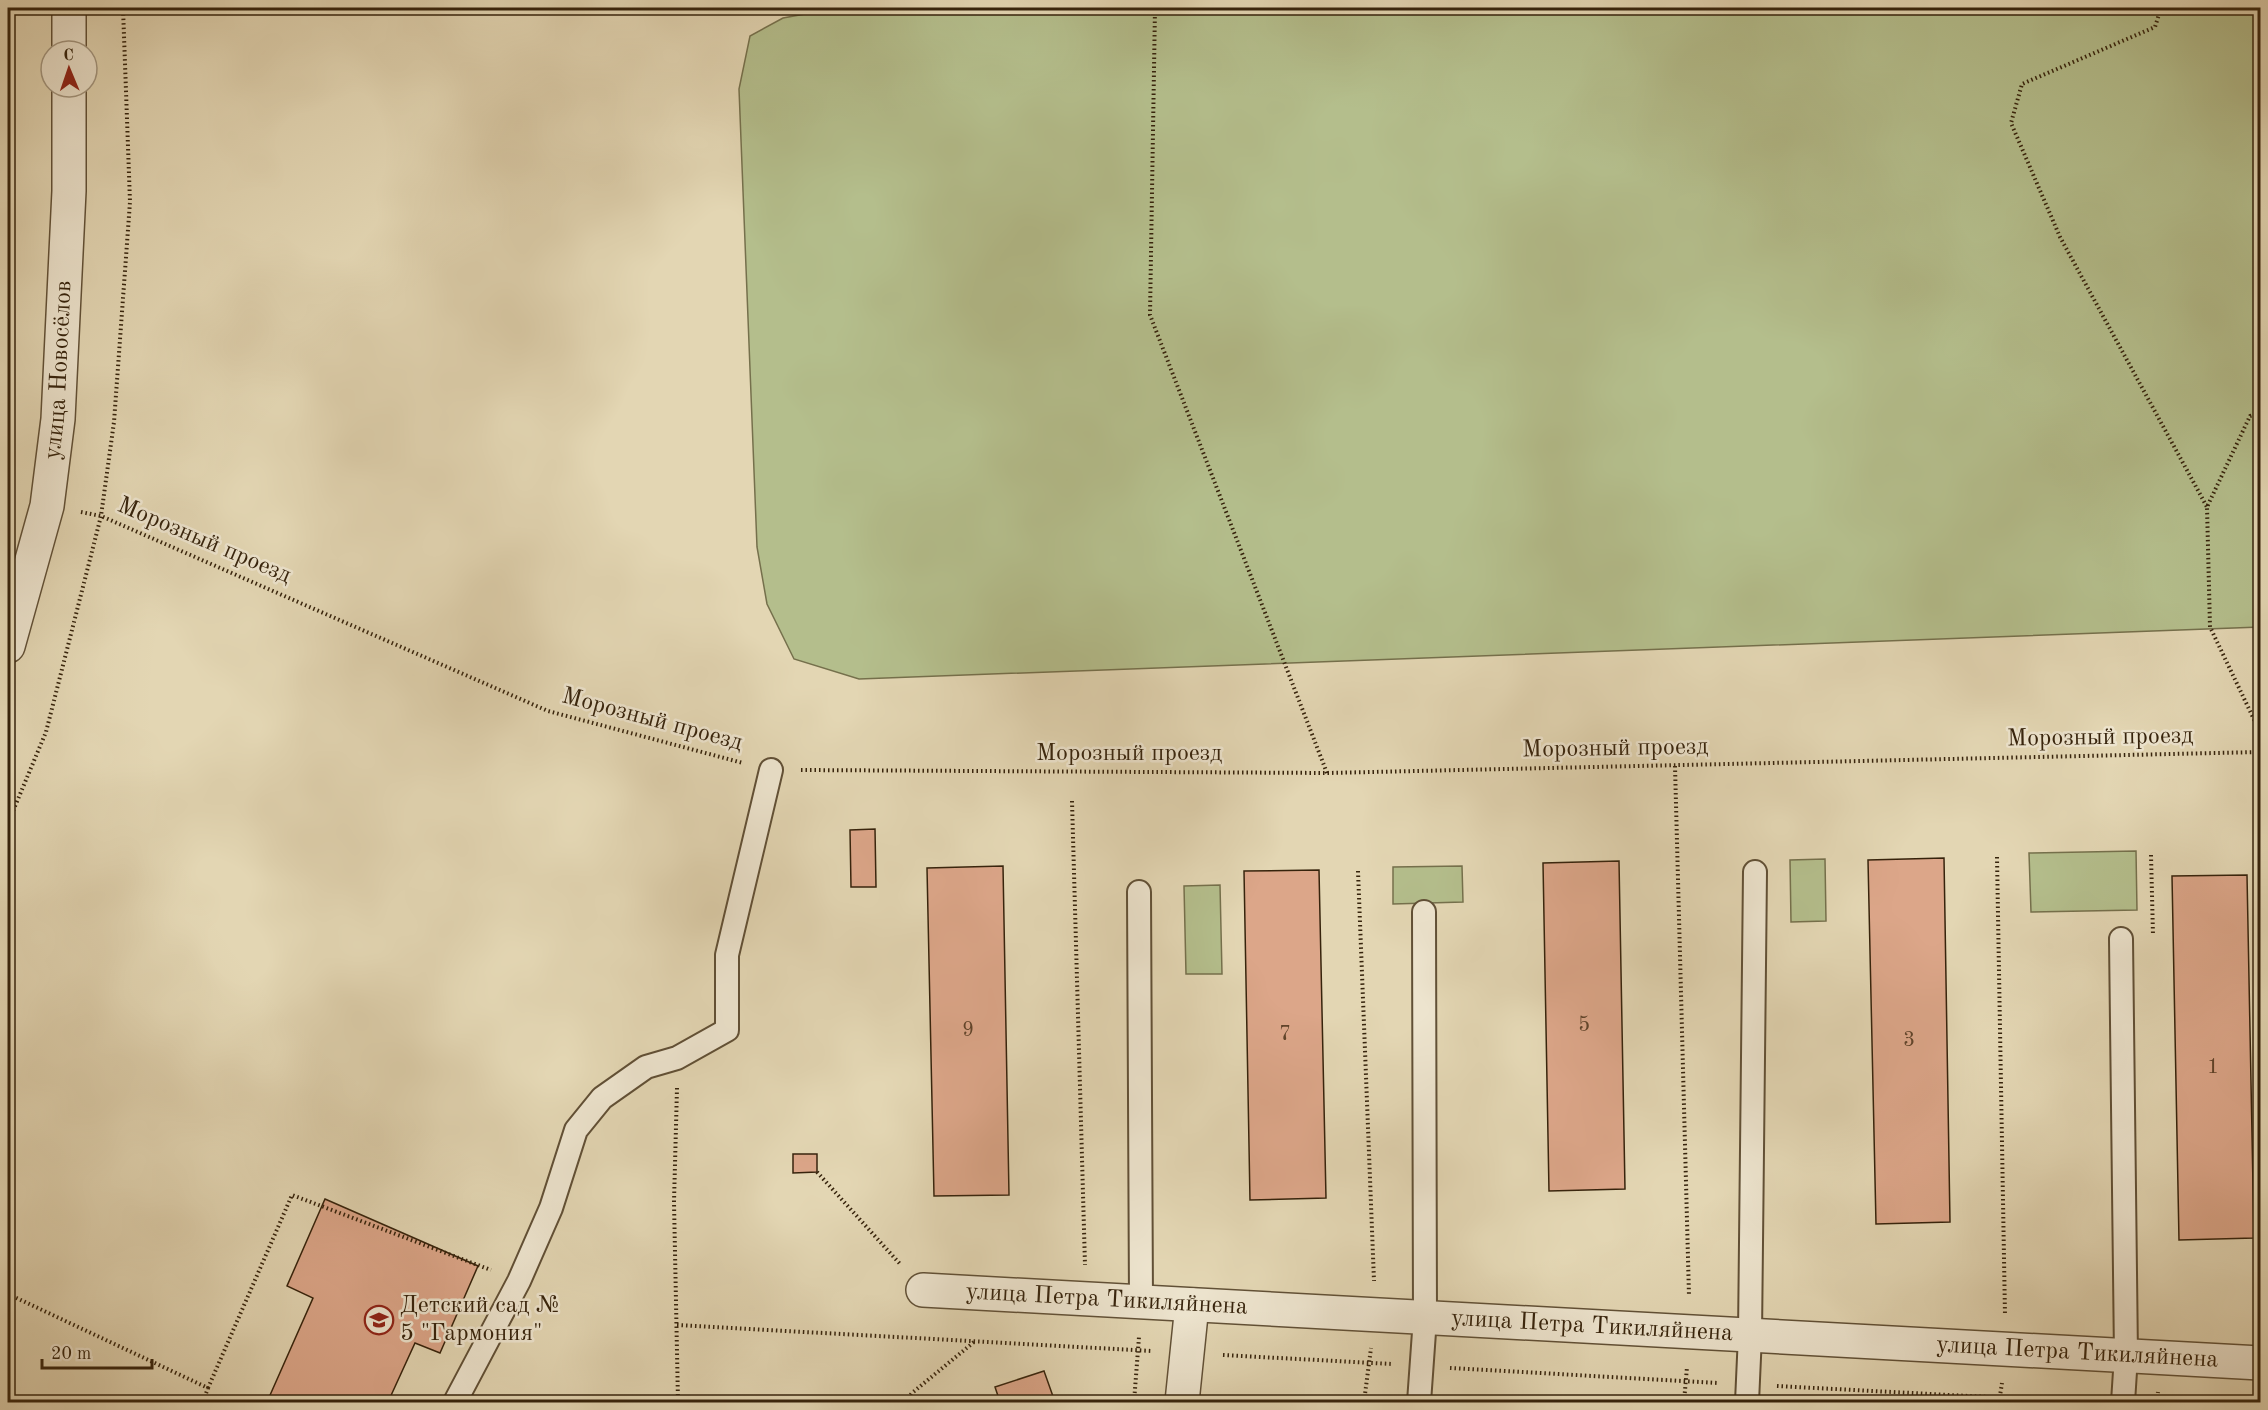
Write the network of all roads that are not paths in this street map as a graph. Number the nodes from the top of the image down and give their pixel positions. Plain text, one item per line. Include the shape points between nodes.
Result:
1 (69, 8) edge
2 (69, 39) edge
3 (69, 99) edge
4 (8, 646) edge
5 (771, 770) road end
6 (1755, 872) dead end
7 (1138, 892) dead end
8 (1424, 912) dead end
9 (2121, 939) dead end
10 (923, 1290) road end
11 (1140, 1302) junction
12 (1192, 1305) junction
13 (1425, 1318) junction
14 (1750, 1335) junction
15 (2126, 1356) junction
16 (2260, 1363) edge
17 (1747, 1393) edge
18 (455, 1402) edge
19 (1182, 1402) edge
20 (1419, 1402) edge
21 (2123, 1402) edge

1 - 2 street
3 - 4 street, улица Новосёлов via 69,191 58,419 46,506
5 - 18 lane via 727,955 727,1030 677,1058 646,1067 602,1098 576,1130 551,1209 519,1281
6 - 14 lane
7 - 11 lane
8 - 13 lane
9 - 15 lane
10 - 11 street, улица Петра Тикиляйнена
11 - 12 street, улица Петра Тикиляйнена
12 - 13 street, улица Петра Тикиляйнена
12 - 19 street
13 - 14 street, улица Петра Тикиляйнена
13 - 20 lane
14 - 15 street, улица Петра Тикиляйнена
14 - 17 lane
15 - 16 street, улица Петра Тикиляйнена
15 - 21 lane

